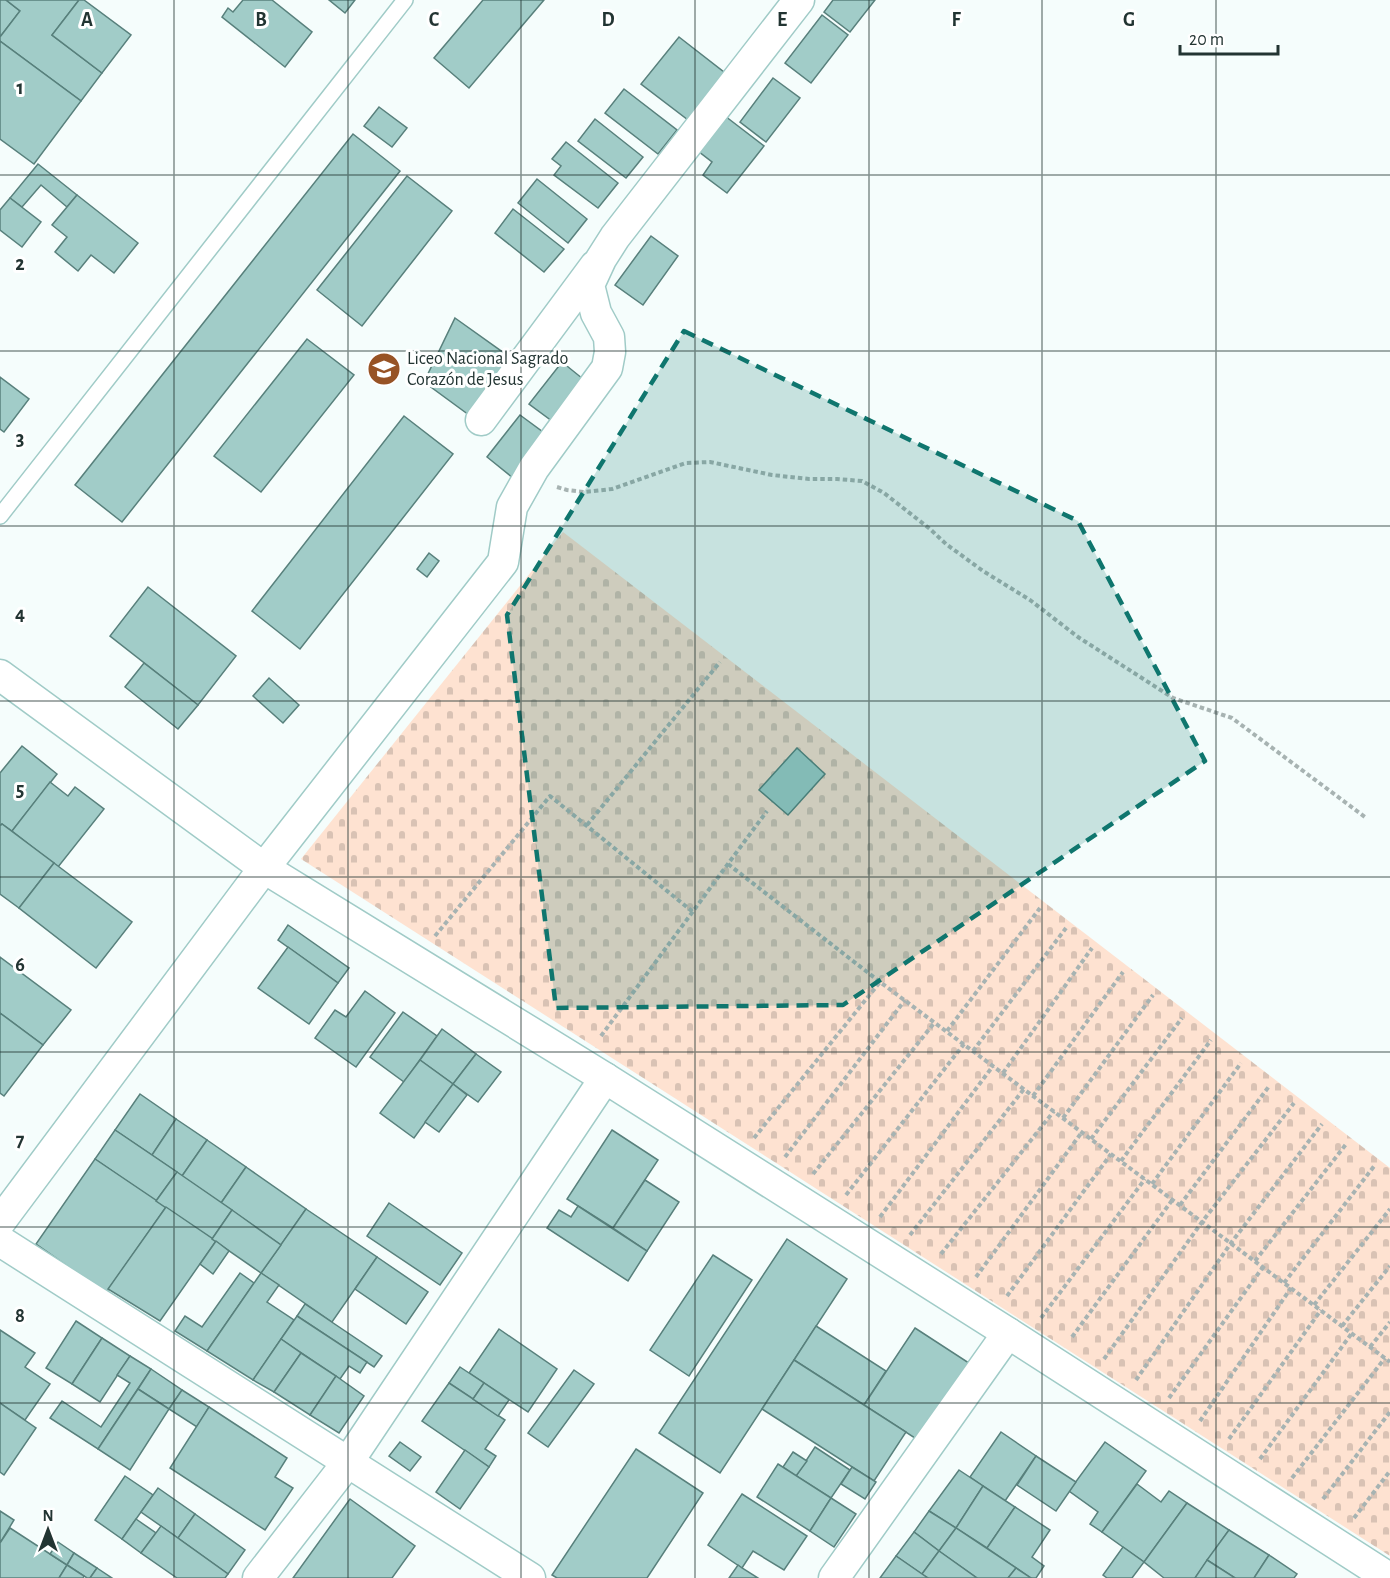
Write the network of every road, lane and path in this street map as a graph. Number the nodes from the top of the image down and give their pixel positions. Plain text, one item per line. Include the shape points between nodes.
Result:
1 (405, 0) edge
2 (799, 0) edge
3 (601, 259) junction
4 (481, 420) dead end
5 (534, 468) junction
6 (0, 516) edge
7 (720, 662) dead end
8 (0, 675) edge
9 (767, 811) dead end
10 (1365, 817) dead end
11 (587, 825) junction
12 (728, 864) junction
13 (264, 868) junction
14 (1040, 909) dead end
15 (693, 912) junction
16 (1066, 928) dead end
17 (434, 938) dead end
18 (1092, 948) dead end
19 (1123, 972) dead end
20 (880, 982) junction
21 (1153, 995) dead end
22 (905, 1000) junction
23 (1182, 1018) dead end
24 (935, 1023) junction
25 (947, 1031) junction
26 (601, 1036) dead end
27 (1211, 1040) dead end
28 (964, 1044) junction
29 (973, 1051) junction
30 (1241, 1063) dead end
31 (993, 1066) junction
32 (1003, 1073) junction
33 (605, 1078) junction
34 (1270, 1085) dead end
35 (1024, 1089) junction
36 (1033, 1096) junction
37 (1294, 1103) dead end
38 (1054, 1111) junction
39 (1063, 1118) junction
40 (1322, 1124) dead end
41 (1082, 1132) junction
42 (754, 1138) dead end
43 (1091, 1139) junction
44 (1347, 1143) dead end
45 (1112, 1154) junction
46 (784, 1157) dead end
47 (1121, 1161) junction
48 (1375, 1165) dead end
49 (812, 1176) dead end
50 (1145, 1179) junction
51 (1152, 1184) junction
52 (845, 1197) dead end
53 (1173, 1199) junction
54 (1180, 1205) junction
55 (1390, 1209) edge
56 (879, 1218) dead end
57 (0, 1222) edge
58 (1202, 1222) junction
59 (908, 1237) dead end
60 (0, 1241) edge
61 (1231, 1243) junction
62 (939, 1257) dead end
63 (1255, 1261) junction
64 (1390, 1266) edge
65 (1263, 1267) junction
66 (974, 1280) dead end
67 (1284, 1283) junction
68 (1291, 1288) junction
69 (1004, 1299) dead end
70 (1314, 1305) junction
71 (1320, 1310) junction
72 (1039, 1322) dead end
73 (1390, 1322) edge
74 (1342, 1326) junction
75 (1008, 1333) junction
76 (1352, 1333) junction
77 (1069, 1341) dead end
78 (1370, 1347) junction
79 (1385, 1358) junction
80 (1102, 1362) dead end
81 (1390, 1362) edge
82 (1134, 1383) dead end
83 (1165, 1403) dead end
84 (1390, 1412) edge
85 (1198, 1424) dead end
86 (1227, 1442) dead end
87 (348, 1462) junction
88 (1258, 1462) dead end
89 (1390, 1471) edge
90 (1289, 1483) dead end
91 (1320, 1503) dead end
92 (1350, 1522) dead end
93 (258, 1578) edge
94 (530, 1578) edge
95 (834, 1578) edge
96 (1389, 1578) edge

1 - 6 lane
2 - 3 street
3 - 4 street
3 - 5 street via 589,285 596,313 609,337 607,368
5 - 10 path via 552,485 584,492 612,489 687,463 710,462 772,475 862,481 884,493 946,544 1078,637 1173,698 1232,718
5 - 13 street via 512,507 503,562
7 - 11 path
8 - 13 street
9 - 12 path
11 - 15 path
11 - 17 path via 550,796
12 - 15 path
12 - 20 path
13 - 33 street
13 - 57 street
14 - 25 path
15 - 26 path
16 - 29 path
18 - 32 path
19 - 36 path
20 - 22 path
20 - 42 path
21 - 39 path
22 - 24 path
22 - 46 path
23 - 43 path
24 - 25 path
24 - 49 path
25 - 28 path
27 - 47 path
28 - 29 path
28 - 52 path
29 - 31 path
30 - 51 path
31 - 32 path
31 - 56 path
32 - 35 path
33 - 75 street
33 - 87 street
34 - 54 path
35 - 36 path
35 - 59 path
36 - 38 path
37 - 58 path
38 - 39 path
38 - 62 path
39 - 41 path
40 - 61 path
41 - 43 path
41 - 66 path
43 - 45 path
44 - 63 path
45 - 47 path
45 - 69 path
47 - 50 path
48 - 67 path
50 - 51 path
50 - 72 path
51 - 53 path
53 - 54 path
53 - 77 path
54 - 58 path
55 - 70 path
58 - 61 path
58 - 80 path
60 - 87 street
61 - 63 path
61 - 82 path
63 - 65 path
64 - 74 path
65 - 67 path
65 - 83 path
67 - 68 path
68 - 70 path
68 - 85 path
70 - 71 path
71 - 74 path
71 - 86 path
73 - 78 path
74 - 76 path
75 - 95 street
75 - 96 street
76 - 78 path
76 - 88 path
78 - 79 path
79 - 81 path
79 - 90 path
84 - 91 path
87 - 93 street
87 - 94 street
89 - 92 path

